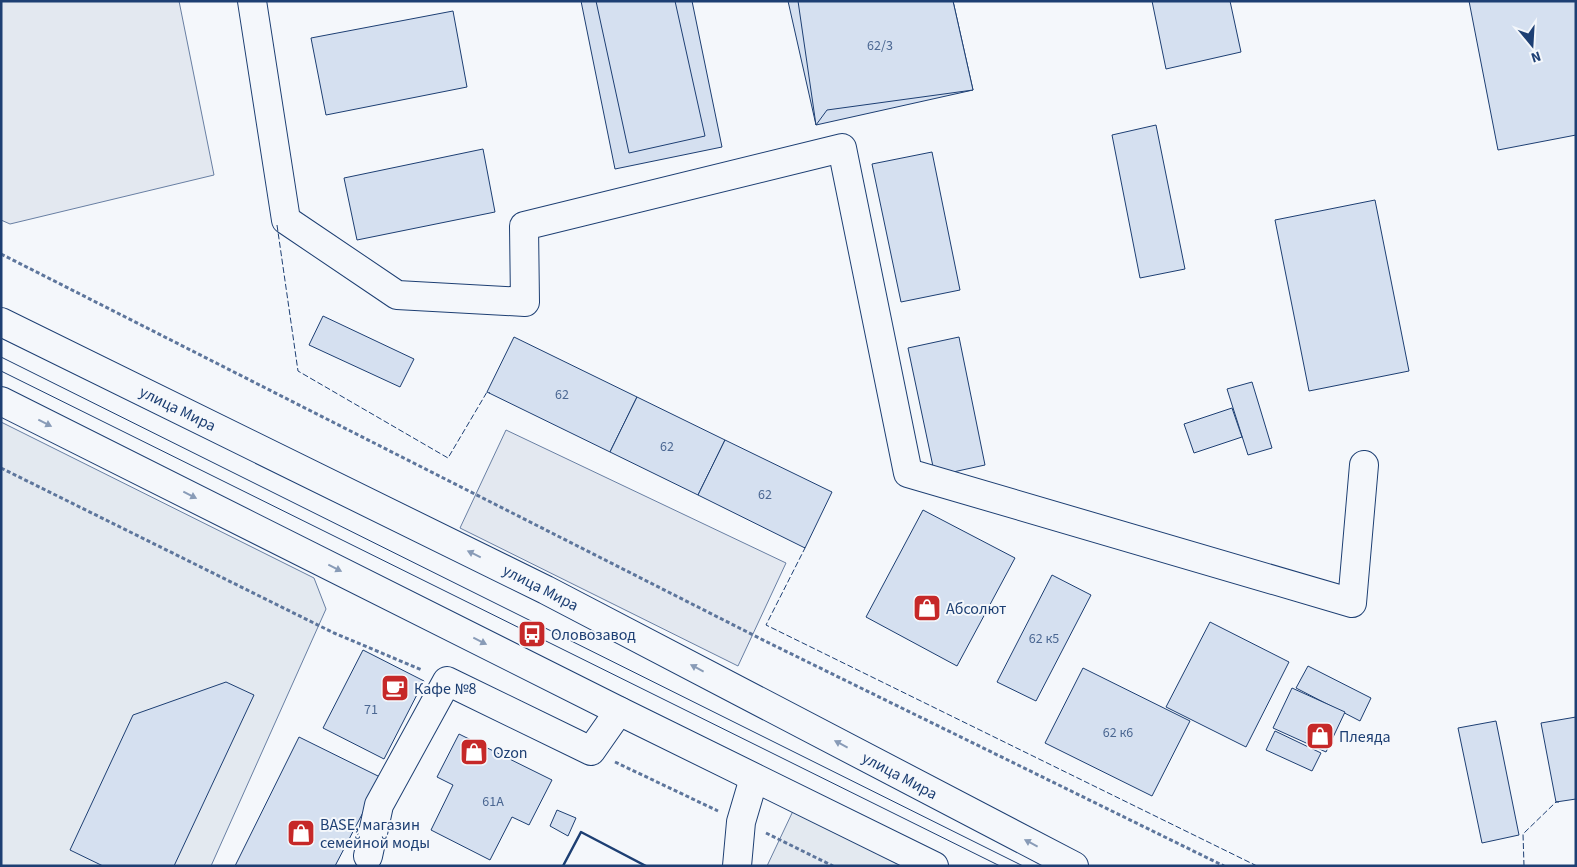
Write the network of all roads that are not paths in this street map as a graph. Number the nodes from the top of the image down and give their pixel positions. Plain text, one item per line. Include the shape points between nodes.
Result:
1 (252, 1) edge
2 (1, 322) edge
3 (1, 401) edge
4 (1364, 465) dead end
5 (619, 711) junction
6 (754, 778) junction
7 (368, 856) dead end
8 (737, 866) edge
9 (934, 866) edge
10 (1074, 866) edge

1 - 4 main road via 286,220 397,295 525,302 524,226 842,148 908,473 1352,603
10 -> 2 main road, улица Мира via 532,583
3 -> 5 main road
5 - 6 main road
5 - 7 main road via 591,752 448,681 379,805
6 - 8 main road via 742,822
6 - 9 main road

